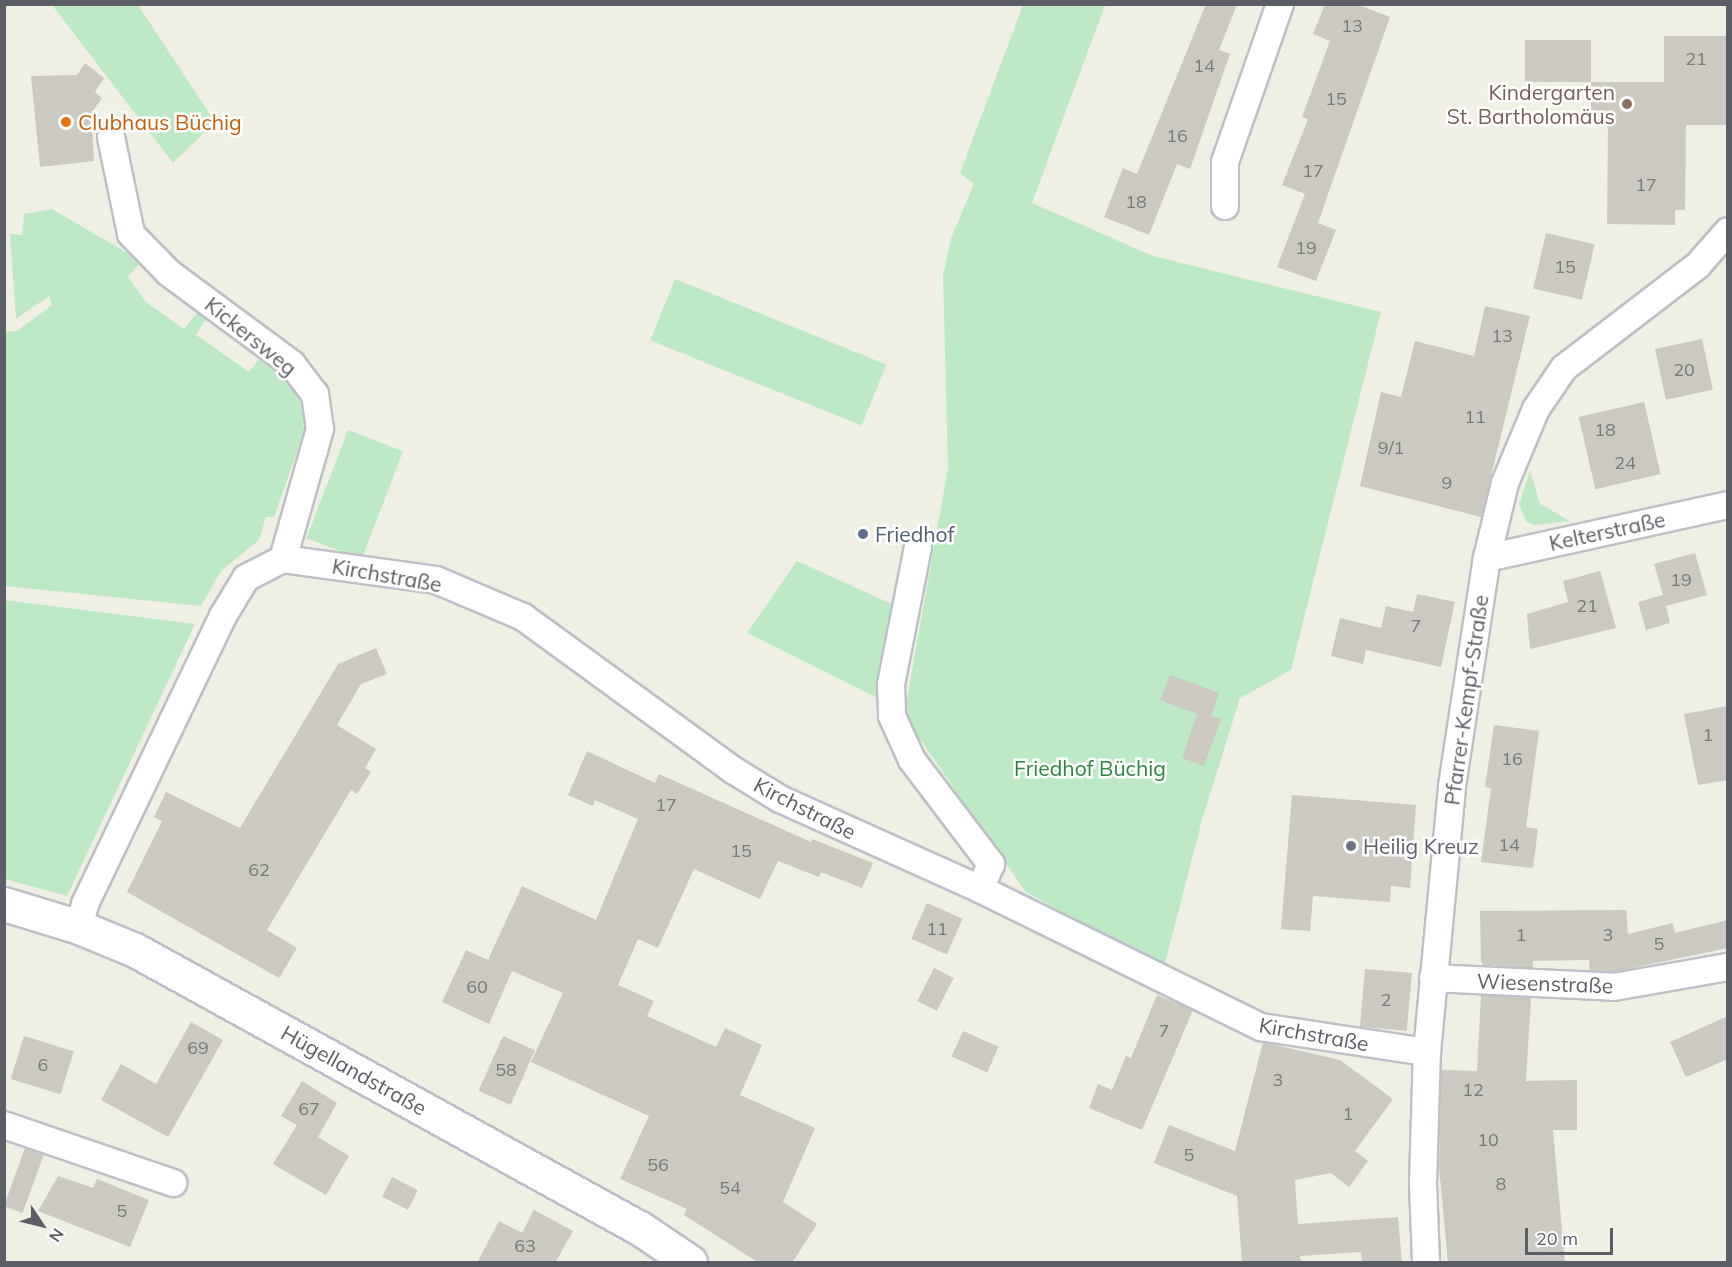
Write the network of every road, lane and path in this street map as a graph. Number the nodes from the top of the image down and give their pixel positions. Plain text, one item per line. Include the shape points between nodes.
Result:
1 (1280, 4) edge
2 (111, 137) dead end
3 (1225, 206) dead end
4 (1728, 231) edge
5 (1728, 505) edge
6 (918, 547) dead end
7 (1487, 558) junction
8 (283, 559) junction
9 (980, 889) junction
10 (4, 904) edge
11 (78, 927) junction
12 (1728, 967) edge
13 (1433, 978) junction
14 (1427, 1052) junction
15 (4, 1125) edge
16 (173, 1184) dead end
17 (690, 1263) edge
18 (1426, 1263) edge

1 - 3 street via 1225,162
2 - 8 street, Kickersweg via 131,234 168,273 292,364 315,394 320,429
4 - 7 street, Pfarrer-Kempf-Straße via 1698,265 1564,368 1536,409 1505,483
5 - 7 street, Kelterstraße
6 - 9 street via 891,685 892,717 912,760 991,864
7 - 13 street, Pfarrer-Kempf-Straße via 1452,786
8 - 9 street, Kirchstraße via 436,580 491,602 552,635 733,770 780,799
8 - 11 street via 246,578 223,616 85,904
9 - 14 street, Kirchstraße via 1261,1028
10 - 11 street, Hügellandstraße
11 - 17 street, Hügellandstraße via 135,950 190,979 641,1229
12 - 13 street, Wiesenstraße via 1614,987
13 - 14 street, Pfarrer-Kempf-Straße
14 - 18 street, Pfarrer-Kempf-Straße via 1423,1183
15 - 16 street

